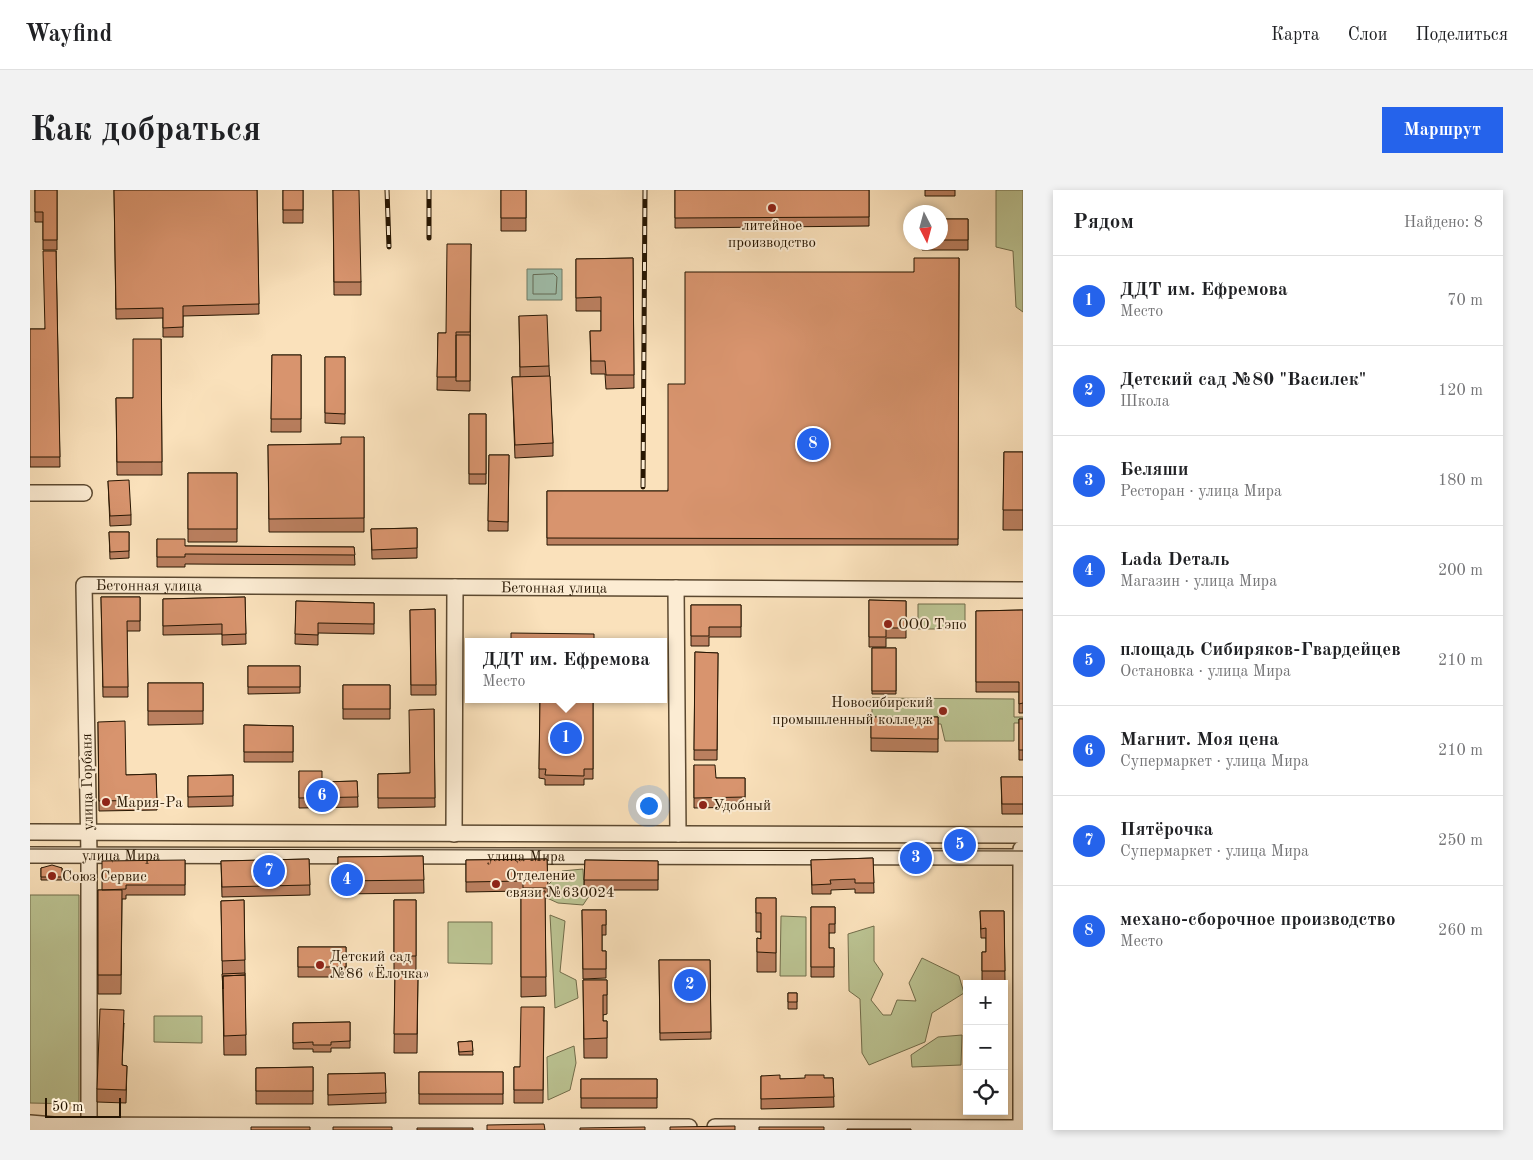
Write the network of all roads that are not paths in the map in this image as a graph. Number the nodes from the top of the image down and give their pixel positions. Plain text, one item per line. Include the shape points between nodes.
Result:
1 (30, 493) edge
2 (84, 493) dead end
3 (84, 585) joint
4 (455, 587) junction
5 (676, 588) junction
6 (1023, 590) edge
7 (30, 832) edge
8 (88, 832) junction
9 (454, 834) junction
10 (678, 834) junction
11 (1022, 835) edge
12 (30, 855) edge
13 (89, 855) junction
14 (1022, 857) edge
15 (30, 1123) edge
16 (89, 1127) edge
17 (248, 1128) edge
18 (405, 1128) edge
19 (565, 1129) edge
20 (1022, 1129) edge

1 - 2 street
3 - 4 street, Бетонная улица
3 - 8 street, улица Горбаня
4 - 5 street, Бетонная улица
4 - 9 street
5 - 6 street, Бетонная улица
5 - 10 street
7 - 8 street, улица Мира
8 - 9 street, улица Мира
8 - 13 street, улица Горбаня
9 - 10 street, улица Мира
10 - 11 street, улица Мира
11 - 14 street
12 - 13 street, улица Мира
13 - 14 street, улица Мира
13 - 16 street, улица Горбаня
14 - 20 street
15 - 16 street
16 - 17 street
17 - 18 street
18 - 19 street
19 - 20 street

